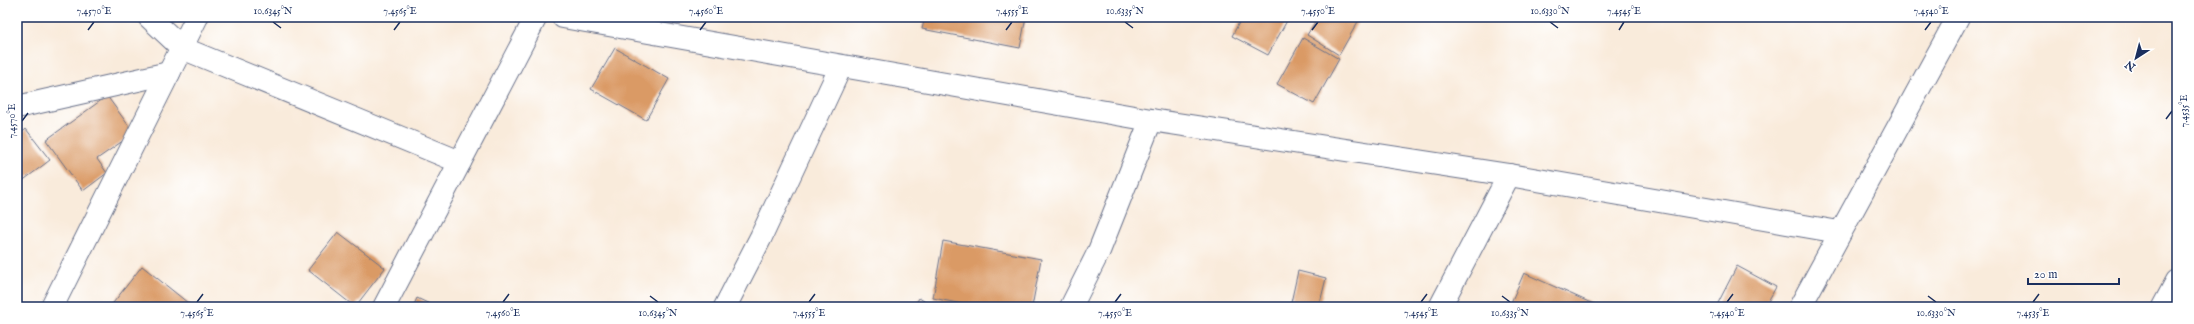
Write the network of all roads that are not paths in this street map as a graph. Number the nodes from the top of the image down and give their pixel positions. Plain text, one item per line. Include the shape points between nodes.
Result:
1 (149, 17) edge
2 (198, 17) edge
3 (536, 17) edge
4 (563, 17) edge
5 (1958, 17) edge
6 (182, 48) junction
7 (840, 66) junction
8 (170, 73) junction
9 (17, 107) edge
10 (1151, 120) junction
11 (460, 162) junction
12 (1509, 175) junction
13 (1839, 232) junction
14 (2177, 281) edge
15 (52, 307) edge
16 (384, 307) edge
17 (725, 307) edge
18 (1070, 307) edge
19 (1440, 307) edge
20 (1800, 307) edge
21 (2163, 307) edge

1 - 6 street
2 - 6 street
3 - 11 street
4 - 7 street
5 - 13 street
6 - 8 street
6 - 11 street
7 - 10 street
7 - 17 street via 761,237
8 - 9 street
8 - 15 street
10 - 12 street
10 - 18 street via 1099,251
11 - 16 street
12 - 13 street
12 - 19 street
13 - 20 street
14 - 21 street

